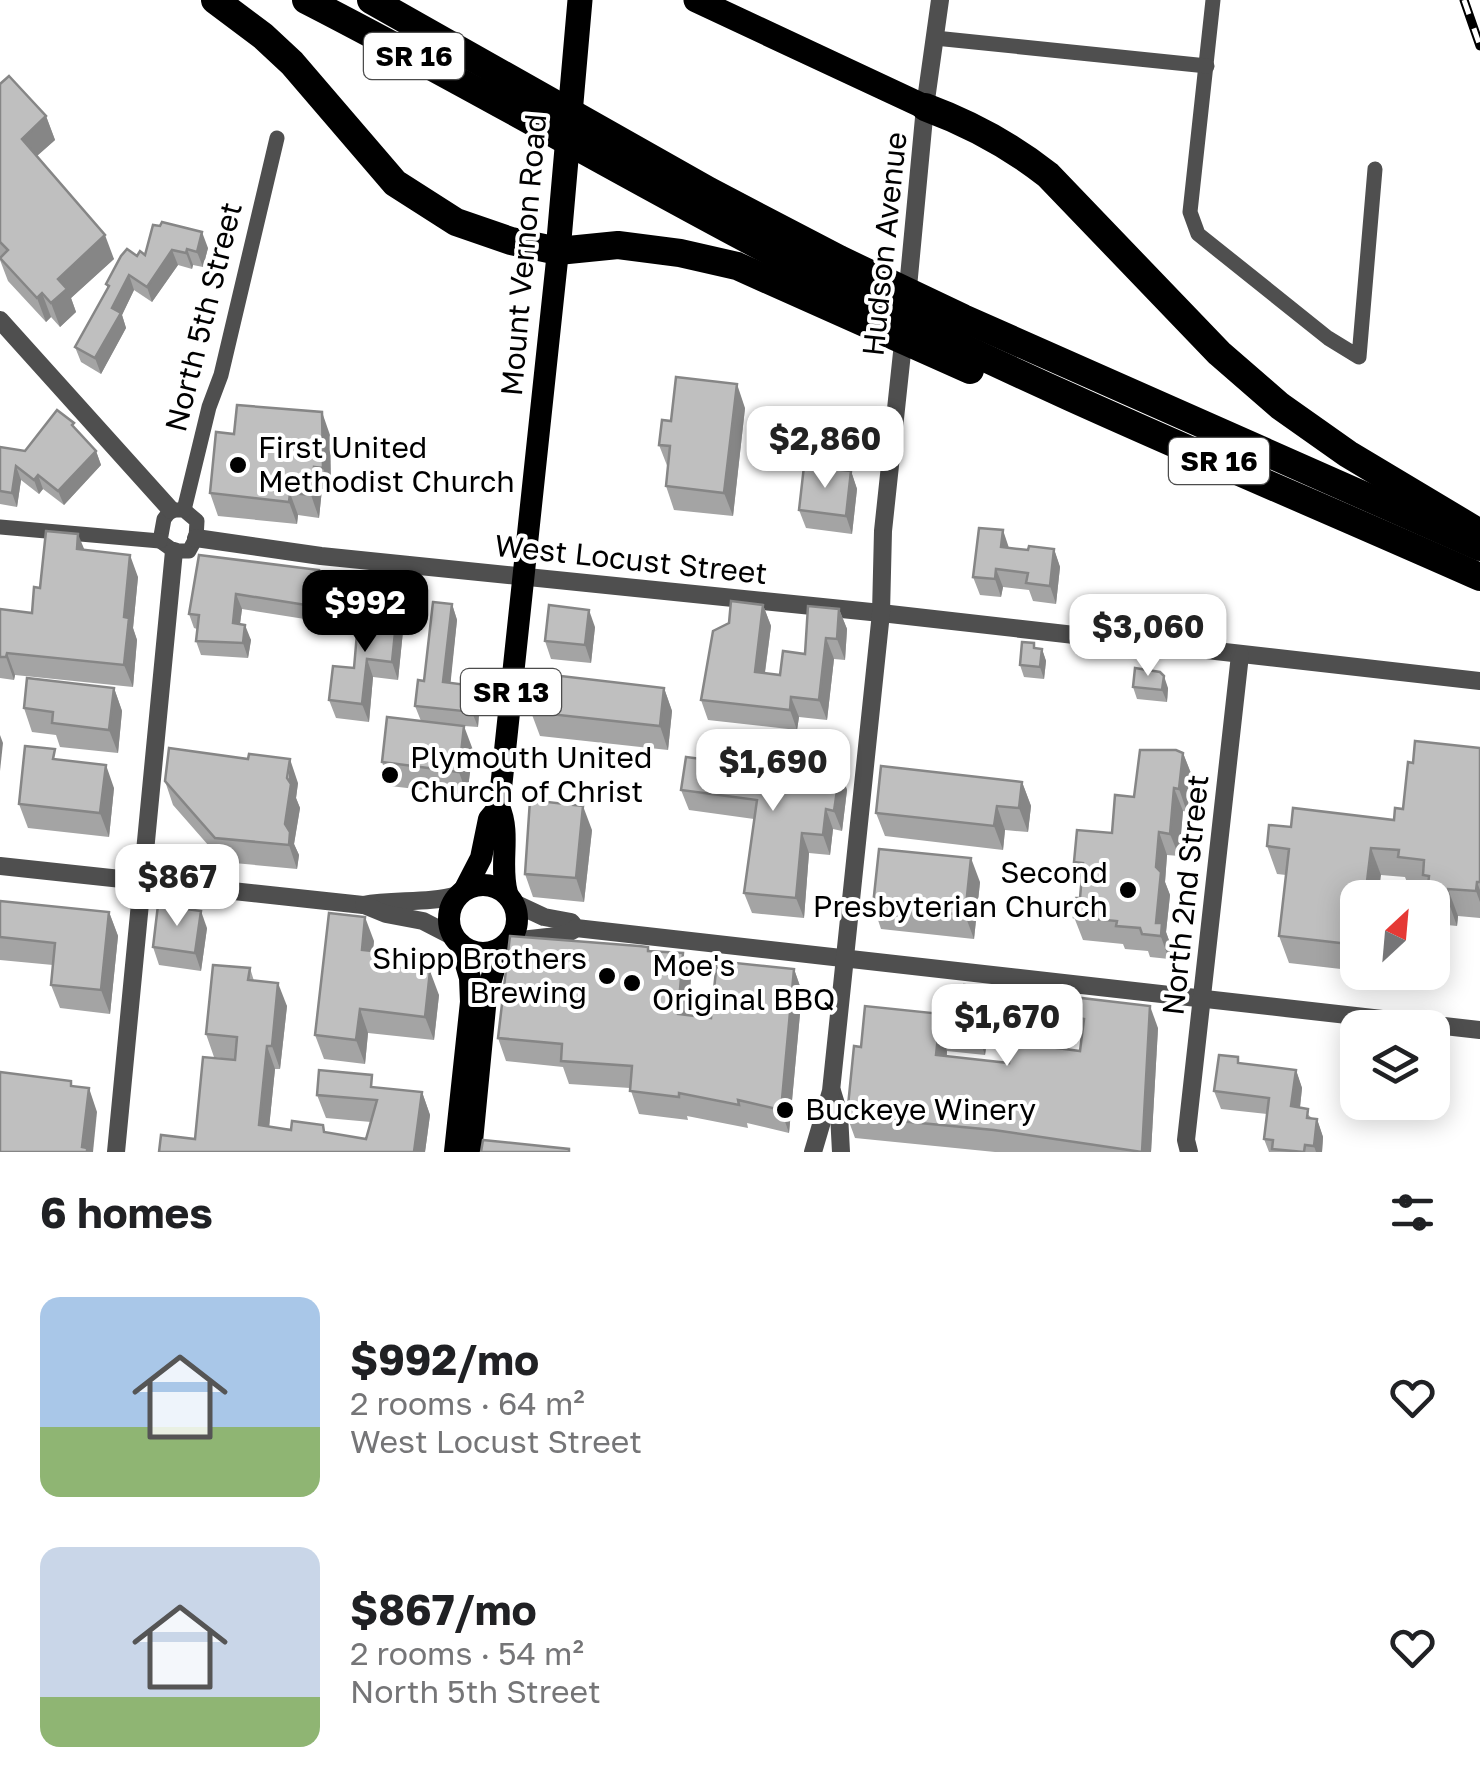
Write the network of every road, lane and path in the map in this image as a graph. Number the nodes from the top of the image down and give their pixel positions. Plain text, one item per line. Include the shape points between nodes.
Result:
1 (215, 0) edge
2 (306, 0) edge
3 (372, 0) edge
4 (580, 0) edge
5 (696, 0) edge
6 (940, 0) edge
7 (1213, 0) edge
8 (935, 38) junction
9 (1207, 66) junction
10 (925, 107) junction
11 (276, 138) dead end
12 (1375, 168) dead end
13 (558, 251) junction
14 (838, 299) junction
15 (0, 320) edge
16 (959, 342) junction
17 (177, 510) junction
18 (0, 527) edge
19 (1480, 534) edge
20 (196, 538) junction
21 (167, 546) junction
22 (1480, 547) edge
23 (524, 576) junction
24 (1480, 578) edge
25 (881, 613) junction
26 (1240, 655) junction
27 (1480, 681) edge
28 (498, 807) junction
29 (0, 866) edge
30 (142, 881) junction
31 (461, 892) junction
32 (511, 898) junction
33 (363, 904) junction
34 (576, 928) junction
35 (457, 941) junction
36 (504, 946) junction
37 (846, 958) junction
38 (1202, 998) junction
39 (1480, 1030) edge
40 (832, 1091) junction
41 (1184, 1148) edge
42 (116, 1152) edge
43 (455, 1152) edge
44 (471, 1152) edge
45 (813, 1152) edge
46 (841, 1152) edge

1 - 13 highway via 292,63 396,183 424,204 511,241
2 - 14 highway, SR 16
3 - 16 highway, SR 16 via 839,259
4 - 13 highway, Mount Vernon Road / SR 13
5 - 10 highway
6 - 8 street, Hudson Avenue
7 - 9 street
8 - 9 street
8 - 10 street, Hudson Avenue
9 - 12 street via 1190,212 1198,234 1359,357
10 - 19 highway via 1023,155 1280,406
10 - 25 street, Hudson Avenue via 883,531
11 - 17 street, North 5th Street via 221,375
13 - 14 highway via 618,245 680,253
13 - 23 main road, Mount Vernon Road / SR 13
14 - 16 highway, SR 16
15 - 17 street
16 - 22 highway, SR 16
16 - 24 highway, SR 16
17 - 20 street via 197,520
17 - 21 street via 164,519
18 - 21 street
20 - 21 street via 189,551
20 - 23 street, West Locust Street
21 - 30 street
23 - 25 street, West Locust Street
23 - 28 main road, SR 13
25 - 26 street, West Locust Street
25 - 37 street, Hudson Avenue
26 - 27 street, West Locust Street
26 - 38 street, North 2nd Street
28 - 31 main road, SR 13 via 482,858
28 - 32 main road, SR 13 via 506,822 502,875
29 - 30 street
30 - 33 street
30 - 42 street
31 - 32 main road via 487,884
31 - 33 street via 440,900
31 - 35 main road via 449,916
32 - 34 street
32 - 36 main road via 518,924
33 - 35 street via 423,920
34 - 36 street via 565,936 528,936
34 - 37 street
35 - 36 main road via 475,952
35 - 43 main road via 471,1002
36 - 44 main road via 486,998
37 - 38 street
37 - 40 street, Hudson Avenue
38 - 39 street
38 - 41 street, North 2nd Street
40 - 45 street
40 - 46 street

